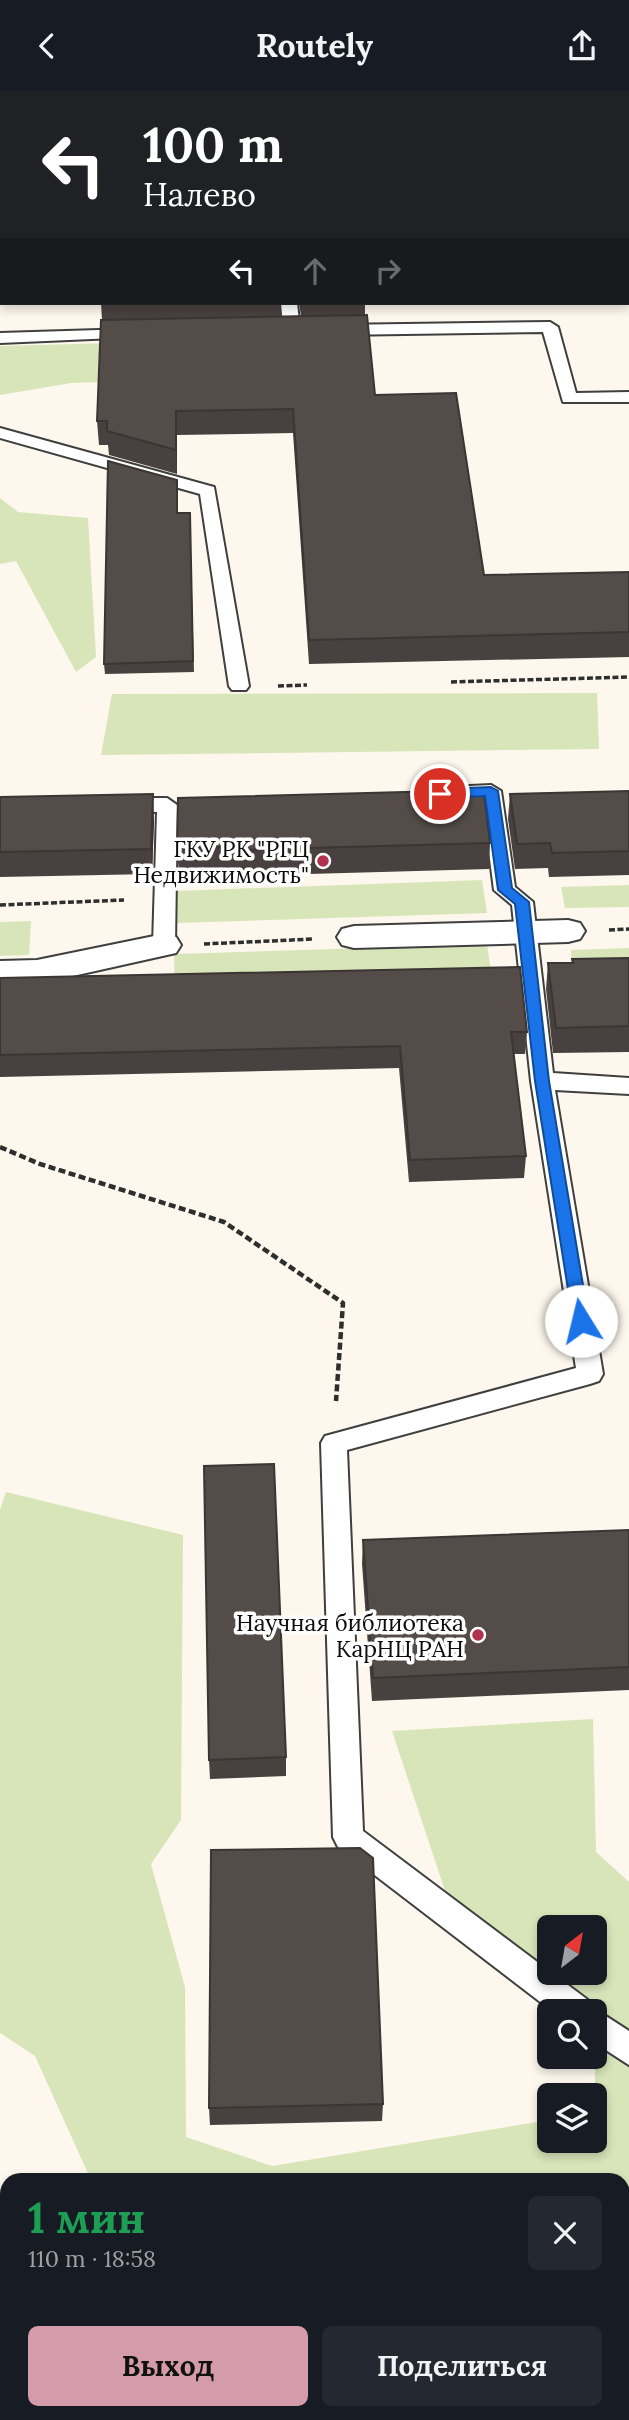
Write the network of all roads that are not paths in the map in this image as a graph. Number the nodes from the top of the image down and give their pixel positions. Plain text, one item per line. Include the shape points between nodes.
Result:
1 (290, 305) edge
2 (306, 330) junction
3 (250, 331) edge
4 (153, 334) edge
5 (0, 338) edge
6 (629, 397) edge
7 (0, 433) edge
8 (239, 686) dead end
9 (424, 794) edge
10 (97, 806) edge
11 (525, 931) junction
12 (568, 931) dead end
13 (354, 937) dead end
14 (164, 945) joint
15 (0, 973) edge
16 (542, 1081) junction
17 (629, 1086) edge
18 (561, 1999) edge
19 (607, 2033) edge
20 (629, 2050) edge

1 - 2 lane
2 - 3 lane
2 - 6 lane via 550,327 569,398
4 - 5 lane
7 - 8 lane via 208,491
9 - 11 lane via 491,791 505,890 522,902
10 - 14 lane via 167,805
11 - 12 street
11 - 13 street
11 - 16 lane
14 - 15 street via 37,972
16 - 17 lane
16 - 18 lane via 590,1374 334,1443 348,1837
19 - 20 lane

